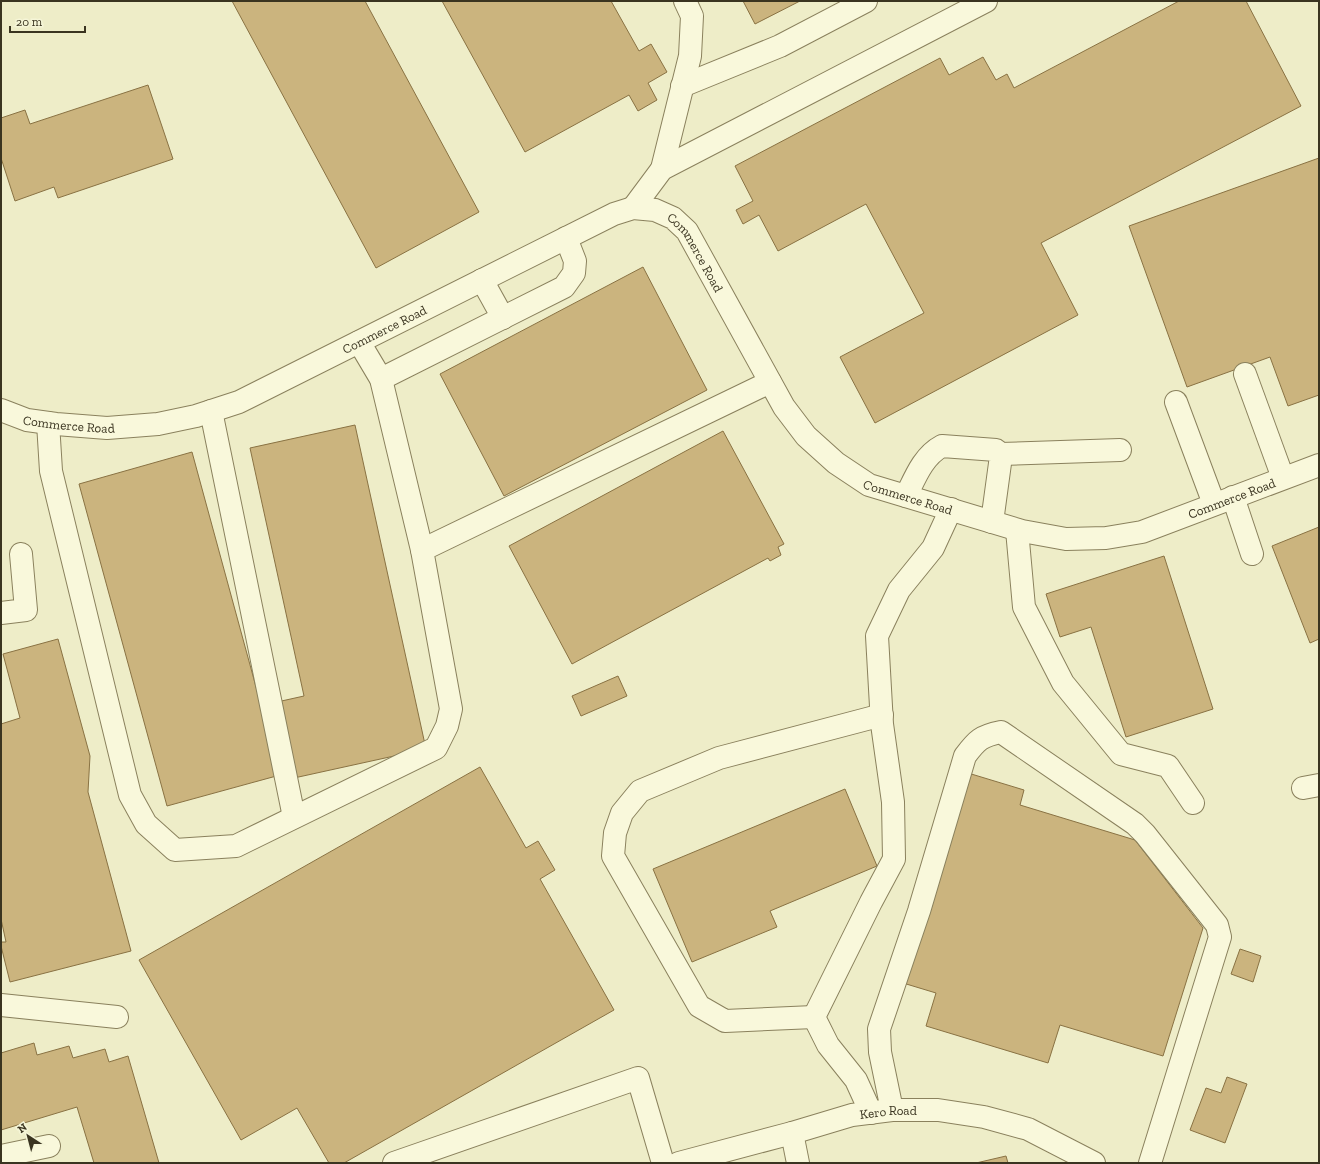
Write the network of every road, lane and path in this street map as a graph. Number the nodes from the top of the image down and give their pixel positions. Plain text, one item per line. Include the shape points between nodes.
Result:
1 (685, 1) edge
2 (866, 1) edge
3 (986, 1) edge
4 (682, 86) junction
5 (662, 169) junction
6 (633, 208) junction
7 (566, 238) junction
8 (482, 280) junction
9 (503, 318) junction
10 (359, 342) junction
11 (1244, 374) dead end
12 (380, 379) junction
13 (770, 382) junction
14 (1176, 402) dead end
15 (1, 410) edge
16 (211, 411) junction
17 (48, 423) junction
18 (1120, 450) dead end
19 (1000, 454) junction
20 (1319, 465) edge
21 (1283, 478) junction
22 (906, 496) junction
23 (1224, 501) junction
24 (951, 509) junction
25 (992, 522) junction
26 (1017, 530) junction
27 (422, 550) junction
28 (21, 554) dead end
29 (1252, 554) dead end
30 (1, 613) edge
31 (882, 715) junction
32 (1193, 803) dead end
33 (294, 817) junction
34 (1, 1005) edge
35 (117, 1017) dead end
36 (814, 1017) junction
37 (882, 1112) junction
38 (792, 1133) junction
39 (50, 1146) dead end
40 (1, 1156) edge
41 (394, 1163) edge
42 (663, 1163) edge
43 (679, 1163) edge
44 (798, 1163) edge
45 (1094, 1163) edge
46 (1150, 1163) edge

1 - 4 street via 692,16 690,56
2 - 4 street via 780,46
3 - 5 street
4 - 5 street
5 - 6 street
6 - 7 street, Commerce Road via 614,214
6 - 13 street, Commerce Road via 655,210 673,218 687,231
7 - 8 street, Commerce Road
7 - 9 street via 575,261 574,273 564,286
8 - 9 street
8 - 10 street, Commerce Road
9 - 12 street
10 - 12 street
10 - 16 street, Commerce Road via 239,402
11 - 21 street
12 - 27 street
13 - 22 street, Commerce Road via 784,407 806,436 836,463 869,484
13 - 27 street
14 - 23 street
15 - 17 street, Commerce Road via 27,420
16 - 17 street, Commerce Road via 158,424 107,428
16 - 33 street
17 - 33 street via 51,471 130,795 146,824 176,850 236,846
18 - 19 street
19 - 22 street via 996,450 942,446 928,457
19 - 25 street
20 - 21 street, Commerce Road
21 - 23 street, Commerce Road
22 - 24 street, Commerce Road
23 - 26 street, Commerce Road via 1142,532 1106,538 1066,539
23 - 29 street
24 - 25 street, Commerce Road
24 - 31 street via 933,548 899,590 877,636
25 - 26 street, Commerce Road
26 - 32 street via 1024,608 1062,682 1121,754 1168,766
27 - 33 street via 451,709 447,726 436,748
28 - 30 street via 26,610
31 - 36 street via 893,802 894,859
31 - 36 street via 719,758 640,791 622,813 615,834 613,856 699,1006 725,1021
34 - 35 street
36 - 37 street via 828,1045
37 - 38 street, Kero Road via 852,1115
37 - 45 street, Kero Road via 938,1110 984,1117 1028,1129
37 - 46 street via 880,1029 919,911 965,756 974,744 987,735 1001,732 1135,824 1217,925 1220,937
38 - 43 street, Kero Road
38 - 44 street
39 - 40 street
41 - 42 street via 638,1078

